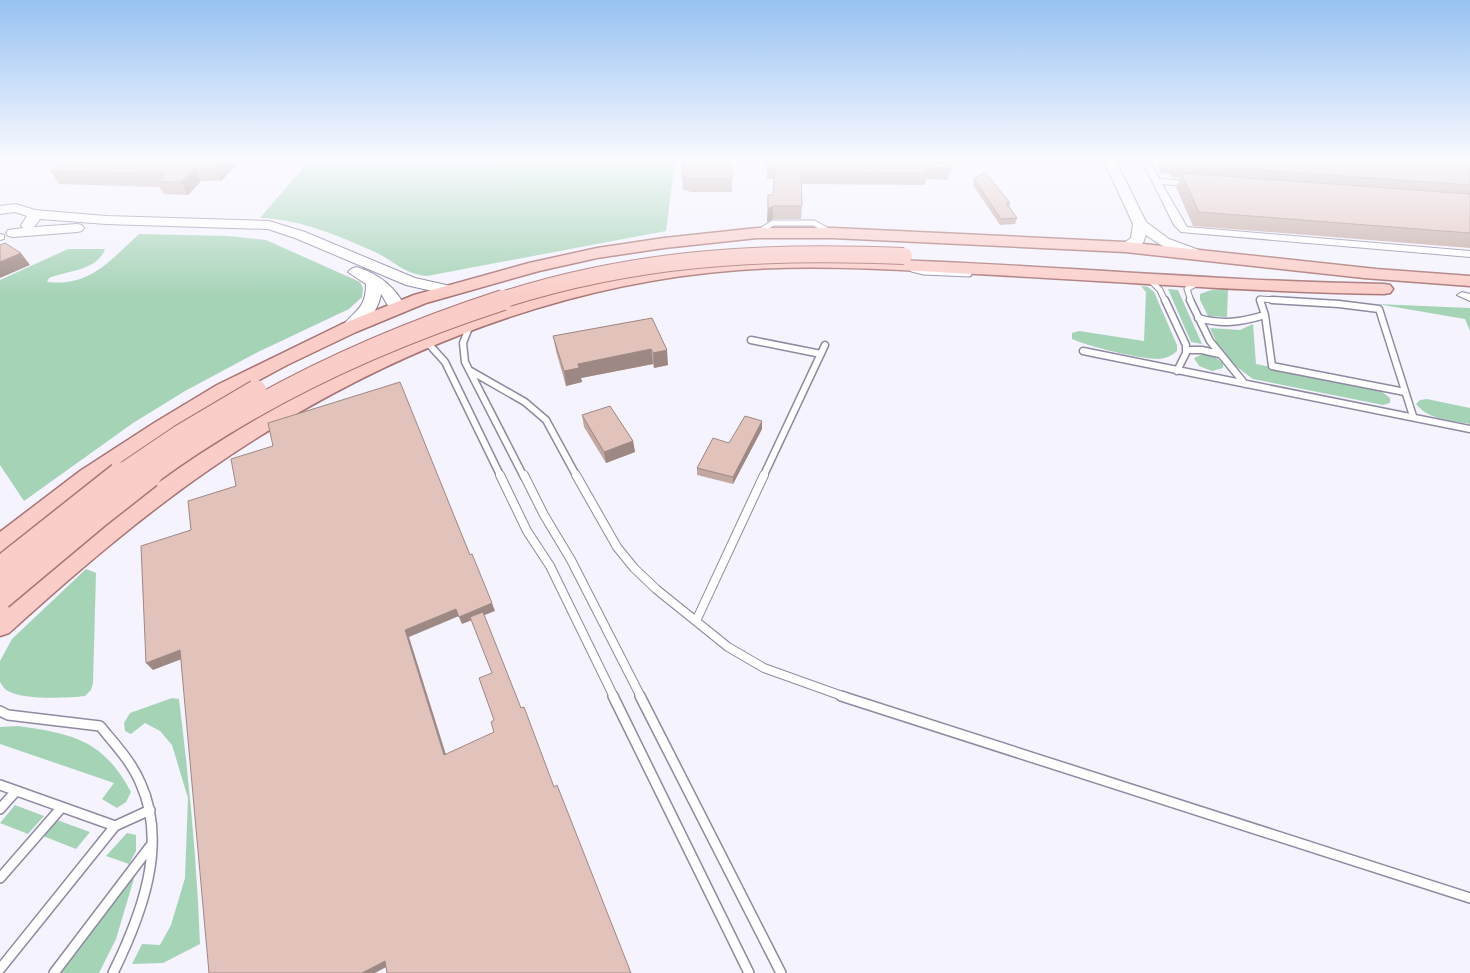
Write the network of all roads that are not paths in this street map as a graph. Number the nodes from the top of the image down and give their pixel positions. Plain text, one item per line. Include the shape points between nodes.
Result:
1 (10, 206) edge
2 (1132, 206) edge
3 (1170, 206) edge
4 (16, 208) junction
5 (0, 210) edge
6 (33, 214) junction
7 (1140, 224) junction
8 (4, 236) edge
9 (1126, 247) junction
10 (1194, 253) junction
11 (1470, 254) edge
12 (898, 255) junction
13 (535, 266) junction
14 (1150, 280) junction
15 (1380, 281) junction
16 (374, 282) junction
17 (1197, 283) junction
18 (450, 290) junction
19 (1468, 292) edge
20 (537, 302) junction
21 (398, 309) junction
22 (1265, 315) junction
23 (1198, 318) junction
24 (470, 325) junction
25 (349, 328) junction
26 (751, 340) dead end
27 (324, 341) junction
28 (427, 342) junction
29 (825, 345) dead end
30 (1186, 350) junction
31 (1083, 352) dead end
32 (821, 354) junction
33 (1220, 355) junction
34 (469, 370) junction
35 (1177, 371) junction
36 (361, 372) junction
37 (1246, 384) junction
38 (1405, 392) junction
39 (1413, 416) junction
40 (1470, 428) edge
41 (0, 545) edge
42 (0, 570) edge
43 (0, 597) edge
44 (696, 621) junction
45 (3, 628) edge
46 (3, 714) edge
47 (0, 785) edge
48 (16, 791) junction
49 (62, 807) junction
50 (0, 809) edge
51 (150, 810) junction
52 (114, 826) junction
53 (152, 843) junction
54 (0, 878) edge
55 (1470, 898) edge
56 (0, 969) edge
57 (54, 973) edge
58 (113, 973) edge
59 (749, 973) edge
60 (781, 973) edge

1 - 4 street
2 - 7 street
3 - 11 street via 1179,225 1189,232
4 - 5 street
4 - 6 street
6 - 8 street via 30,223
6 - 18 street via 106,220 269,225 384,272
7 - 9 street via 1138,240
7 - 10 street via 1164,242
8 - 16 street via 87,228 250,232 280,239 337,262
9 - 10 main road
9 - 13 main road via 833,233 758,234 654,244
10 - 15 main road
12 - 14 main road via 1009,270
12 - 15 main road
12 - 20 main road via 736,265 666,273 601,285
12 - 42 main road, bridge via 796,243 654,254 546,274 437,308 329,353 209,417 136,464
12 - 43 main road, bridge via 781,253 641,266 576,279 445,318 331,367 223,427 160,468
13 - 18 main road
13 - 20 main road via 519,277 516,289 524,299
14 - 17 main road
14 - 30 lane via 1160,290
15 - 17 main road via 1302,288
15 - 19 main road
16 - 21 street via 395,299
16 - 25 street via 372,305
17 - 23 lane via 1187,289
18 - 21 main road
18 - 24 main road via 466,294 473,302 475,316
20 - 24 main road
21 - 25 main road
21 - 28 main road via 395,318 398,329 411,338
22 - 23 lane via 1237,324
22 - 38 lane via 1272,366
22 - 38 lane via 1260,299 1379,309
23 - 33 lane
24 - 28 main road
24 - 34 lane via 461,348
25 - 27 main road
26 - 32 lane
27 - 36 main road via 346,340 361,346 366,358
27 - 41 main road via 224,390 161,428 88,477
28 - 36 main road
28 - 59 lane via 444,362 527,531 550,566
29 - 32 lane
30 - 33 lane
30 - 35 lane
31 - 35 lane
32 - 44 lane
33 - 37 lane
34 - 44 lane via 525,402 546,420 617,547 656,589
34 - 60 lane via 544,515 571,560
35 - 37 lane
36 - 45 main road via 293,406 234,442 144,505 36,593
37 - 39 lane
38 - 39 lane
39 - 40 lane
44 - 55 lane via 745,658 805,684
46 - 51 lane via 100,726 124,754 141,784
47 - 48 lane
48 - 49 lane
48 - 50 lane
49 - 52 lane
49 - 54 lane
51 - 52 lane
51 - 53 lane
52 - 56 lane
53 - 57 lane
53 - 58 lane via 143,900

